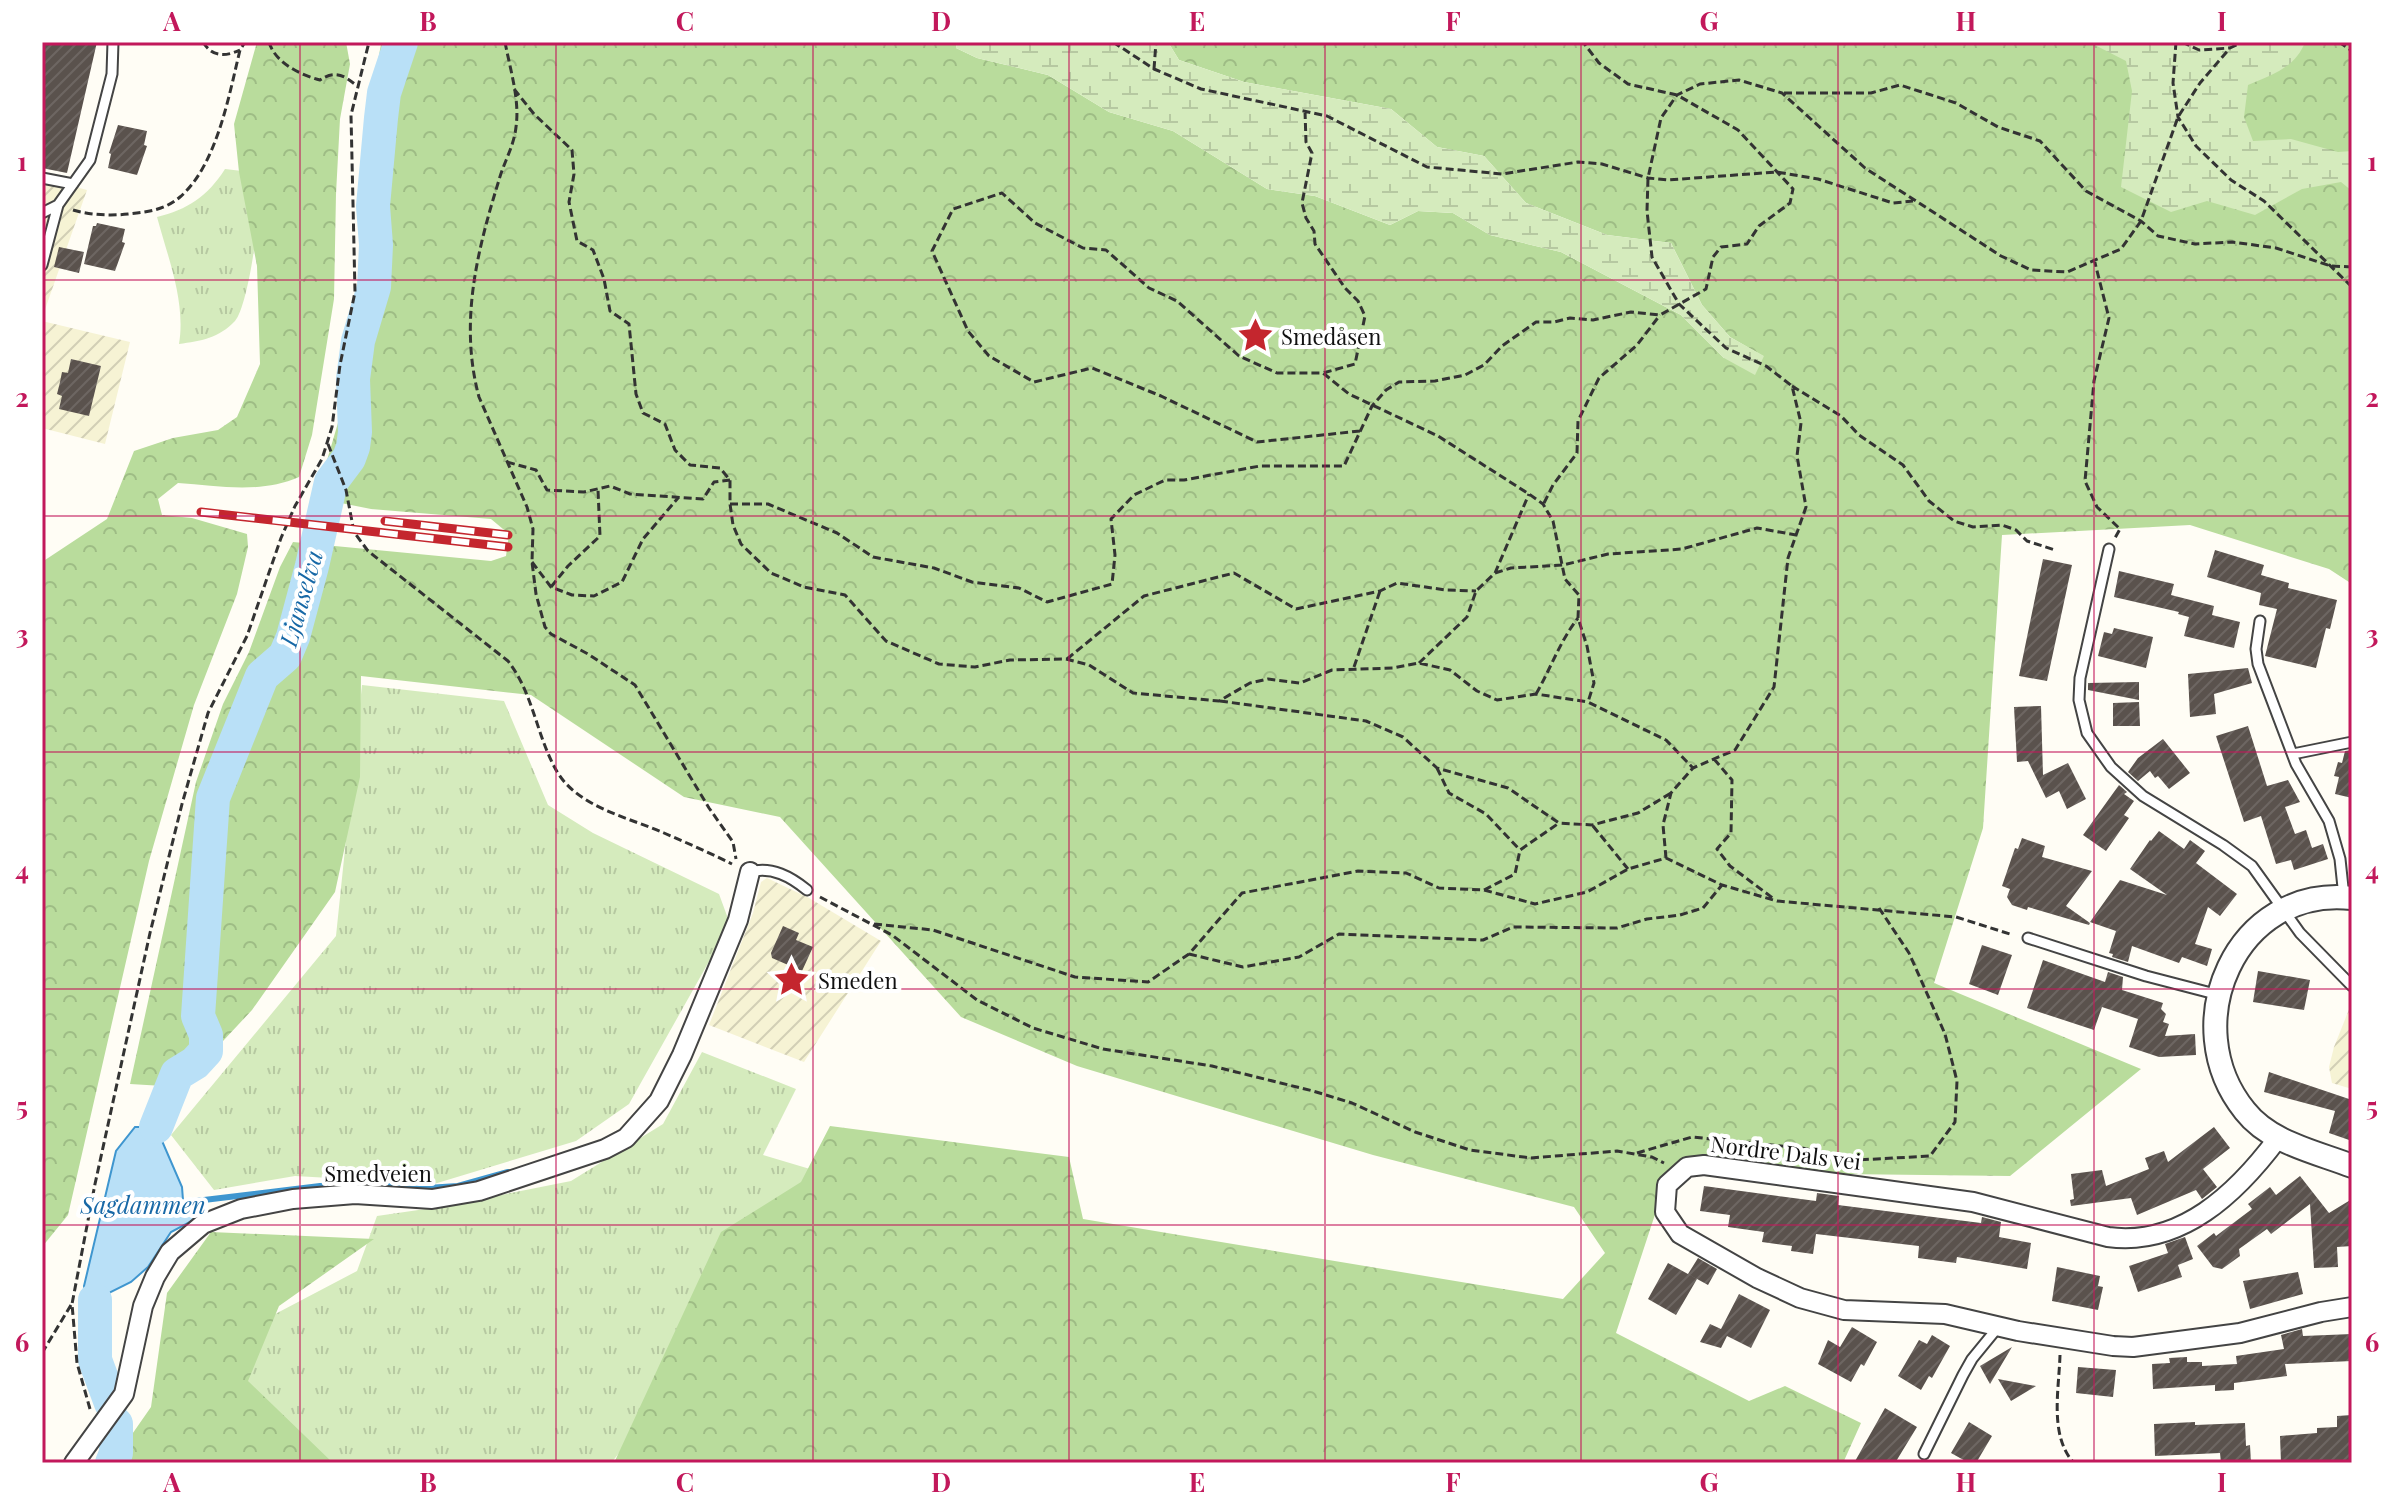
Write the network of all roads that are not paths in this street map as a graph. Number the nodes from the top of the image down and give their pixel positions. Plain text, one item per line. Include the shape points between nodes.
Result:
1 (113, 42) edge
2 (42, 178) edge
3 (73, 184) junction
4 (58, 205) junction
5 (42, 213) edge
6 (42, 265) edge
7 (2109, 549) road end
8 (2260, 621) dead end
9 (2352, 742) edge
10 (2293, 754) junction
11 (750, 872) joint
12 (807, 890) road end
13 (2348, 898) edge
14 (2284, 911) junction
15 (2028, 938) road end
16 (2352, 986) edge
17 (2219, 995) junction
18 (2278, 1138) junction
19 (2352, 1166) edge
20 (2352, 1307) edge
21 (1999, 1326) junction
22 (1924, 1454) dead end
23 (74, 1463) edge

1 - 3 lane via 112,74 90,160
2 - 3 lane
3 - 4 lane
4 - 5 lane
4 - 6 lane
7 - 14 lane via 2080,678 2087,733 2111,767 2143,796 2252,866
8 - 10 lane via 2258,664
9 - 10 lane
10 - 13 lane via 2329,821
11 - 12 lane via 759,869 791,877
11 - 23 street, Smedveien via 738,920 682,1055 659,1101 626,1138 479,1191 432,1199 355,1194 293,1199 241,1209 203,1224 170,1252 155,1277 143,1306 124,1394
13 - 14 street via 2312,900
14 - 16 lane
14 - 17 street via 2243,943 2230,960
15 - 17 lane
17 - 18 street via 2218,1061 2246,1113
18 - 19 street
18 - 21 street, Nordre Dals vei via 2207,1213 2167,1233 2125,1240 1973,1202 1727,1167 1687,1167 1667,1185 1665,1212 1680,1234 1800,1298 1844,1310 1945,1314
20 - 21 street, Nordre Dals vei via 2240,1333 2159,1344 2113,1346
21 - 22 lane via 1972,1359

